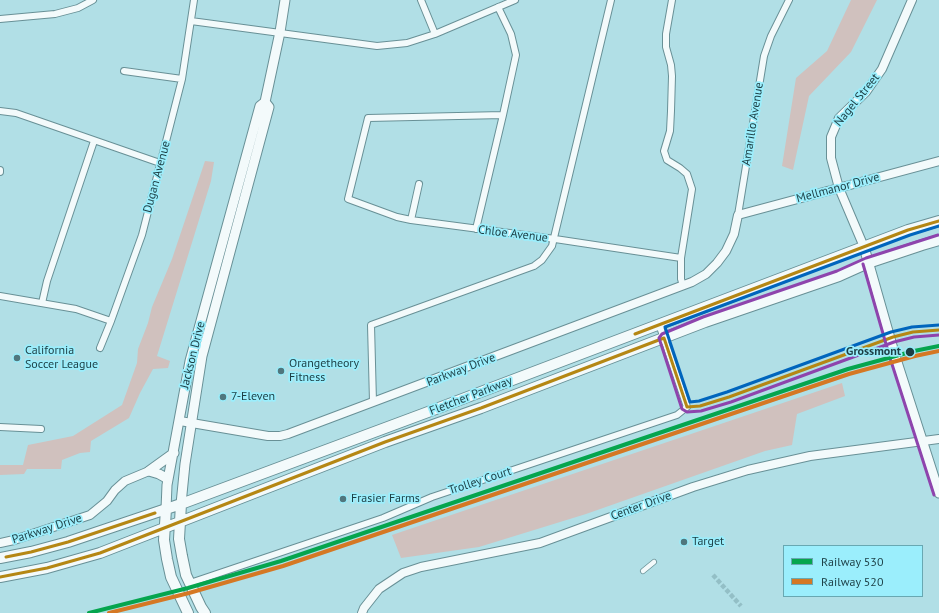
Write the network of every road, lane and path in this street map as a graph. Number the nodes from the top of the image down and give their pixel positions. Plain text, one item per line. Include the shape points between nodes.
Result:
1 (93, 0) edge
2 (194, 0) edge
3 (285, 0) edge
4 (421, 0) edge
5 (515, 0) edge
6 (611, 0) edge
7 (672, 0) edge
8 (789, 0) edge
9 (912, 0) edge
10 (498, 7) junction
11 (0, 19) edge
12 (191, 20) junction
13 (280, 32) junction
14 (435, 34) junction
15 (124, 71) dead end
16 (182, 79) junction
17 (265, 102) junction
18 (0, 111) edge
19 (503, 115) junction
20 (94, 141) junction
21 (939, 161) edge
22 (160, 163) junction
23 (419, 184) dead end
24 (839, 188) junction
25 (738, 215) junction
26 (411, 220) junction
27 (939, 221) edge
28 (476, 229) junction
29 (555, 239) junction
30 (939, 240) edge
31 (864, 247) junction
32 (726, 251) joint
33 (682, 258) junction
34 (868, 263) junction
35 (683, 286) junction
36 (0, 296) edge
37 (42, 303) junction
38 (111, 321) junction
39 (659, 324) junction
40 (664, 338) junction
41 (100, 348) dead end
42 (373, 402) junction
43 (180, 421) junction
44 (192, 423) junction
45 (0, 427) edge
46 (41, 429) dead end
47 (939, 439) edge
48 (922, 441) junction
49 (174, 453) junction
50 (149, 471) junction
51 (168, 480) junction
52 (939, 493) edge
53 (181, 504) junction
54 (166, 509) junction
55 (180, 521) junction
56 (165, 527) junction
57 (0, 543) edge
58 (0, 558) edge
59 (654, 562) dead end
60 (643, 570) dead end
61 (0, 577) edge
62 (190, 583) junction
63 (188, 613) edge
64 (205, 613) edge
65 (362, 613) edge

1 - 11 street via 78,8 55,14
2 - 12 street, Dugan Avenue
3 - 13 main road, Jackson Drive
4 - 14 street
5 - 10 street
6 - 29 street
7 - 33 street via 666,34 672,76 670,131 664,151 667,160 687,174 692,189
8 - 25 street, Amarillo Avenue via 764,56
9 - 24 street, Nagel Street via 880,73 866,92 844,113 833,130 830,151
10 - 14 street
10 - 19 street via 511,34 516,55
12 - 13 street
12 - 16 street, Dugan Avenue
13 - 14 street via 378,46 407,43
13 - 17 main road, Jackson Drive
15 - 16 street
16 - 22 street, Dugan Avenue
17 - 43 main road, Jackson Drive via 260,106 190,361
17 - 44 main road, Jackson Drive via 269,107 202,356
18 - 20 street via 16,113
19 - 26 street, Chloe Avenue via 368,118 348,199
19 - 28 street
20 - 22 street
20 - 37 street
21 - 24 street, Mellmanor Drive
22 - 38 street, Dugan Avenue via 142,234
23 - 26 street
24 - 25 street, Mellmanor Drive
24 - 31 street, Nagel Street
25 - 32 street, Amarillo Avenue via 734,234
26 - 28 street, Chloe Avenue
27 - 31 main road, Fletcher Parkway
28 - 29 street, Chloe Avenue
29 - 33 street, Chloe Avenue
29 - 42 street via 542,260 534,266 371,325
30 - 34 main road, Fletcher Parkway
31 - 34 main road
31 - 39 main road, Fletcher Parkway
32 - 35 street, Parkway Drive via 706,274
33 - 35 street
34 - 40 main road, Fletcher Parkway via 839,276
34 - 48 main road
35 - 42 street, Parkway Drive
36 - 37 street
37 - 38 street via 76,309
38 - 41 street, Dugan Avenue
39 - 40 street, Trolley Court
39 - 53 main road, Fletcher Parkway
40 - 55 main road, Fletcher Parkway
40 - 62 street, Trolley Court via 687,407 677,415 432,497 383,518
42 - 44 street, Parkway Drive via 280,436
43 - 44 street, Parkway Drive
43 - 49 main road, Jackson Drive
44 - 53 main road, Jackson Drive
45 - 46 street
47 - 48 street, Center Drive
48 - 52 main road
48 - 65 street, Center Drive via 810,456 748,470 693,487 540,543 421,567 403,573 379,589
49 - 50 main road
49 - 51 main road, Jackson Drive
50 - 51 main road
50 - 57 street, Parkway Drive via 125,481 90,515
51 - 54 main road, Jackson Drive
53 - 54 main road, Fletcher Parkway
53 - 55 main road, Jackson Drive
54 - 56 main road, Jackson Drive
54 - 58 main road, Fletcher Parkway via 68,542
55 - 56 main road, Fletcher Parkway
55 - 62 main road, Jackson Drive via 182,556
56 - 61 main road, Fletcher Parkway via 100,553 47,568
56 - 63 main road, Jackson Drive via 165,546 171,577
59 - 60 street
62 - 64 main road, Jackson Drive

